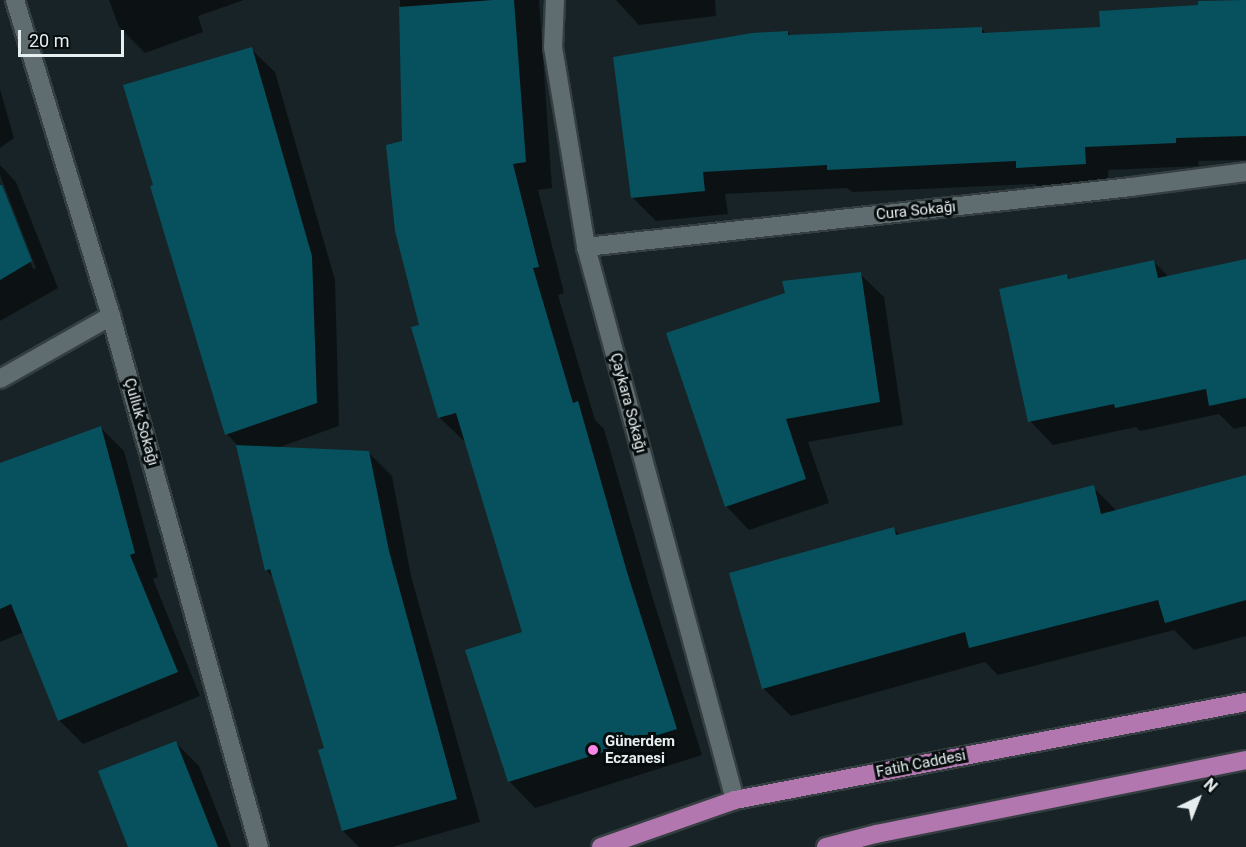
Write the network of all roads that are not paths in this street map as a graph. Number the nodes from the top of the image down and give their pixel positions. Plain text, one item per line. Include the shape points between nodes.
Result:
1 (15, 0) edge
2 (555, 0) edge
3 (1246, 172) edge
4 (586, 247) junction
5 (111, 316) junction
6 (0, 379) edge
7 (1246, 702) edge
8 (1246, 760) edge
9 (735, 800) junction
10 (878, 840) edge
11 (259, 847) edge
12 (601, 847) edge
13 (826, 847) edge

1 - 5 street, Çulluk Sokağı
2 - 4 street, Çaykara Sokağı via 553,47
3 - 4 street, Cura Sokağı
4 - 9 street, Çaykara Sokağı
5 - 6 street
5 - 11 street, Çulluk Sokağı
7 - 9 main road, Fatih Caddesi
8 - 10 main road
9 - 12 main road, Fatih Caddesi
10 - 13 main road

